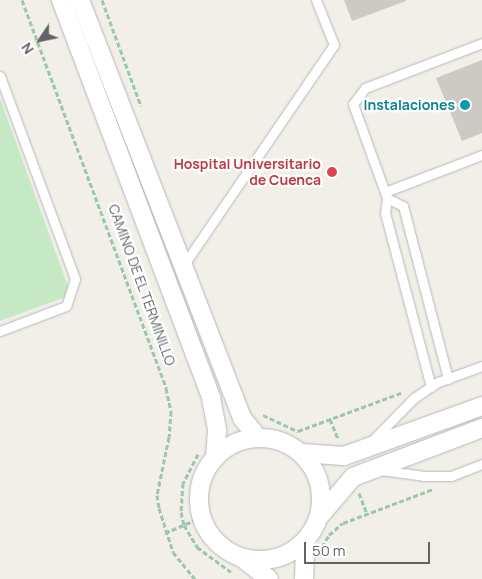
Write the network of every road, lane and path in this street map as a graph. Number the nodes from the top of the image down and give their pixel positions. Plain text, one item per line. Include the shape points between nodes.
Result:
1 (22, 0) edge
2 (61, 0) edge
3 (80, 0) edge
4 (102, 0) edge
5 (316, 0) edge
6 (482, 43) edge
7 (0, 76) edge
8 (143, 111) dead end
9 (482, 155) edge
10 (386, 195) junction
11 (183, 266) junction
12 (0, 331) edge
13 (482, 366) edge
14 (448, 378) junction
15 (431, 386) junction
16 (406, 391) dead end
17 (482, 406) edge
18 (258, 411) dead end
19 (482, 428) edge
20 (258, 438) junction
21 (363, 450) junction
22 (207, 454) junction
23 (301, 454) junction
24 (482, 464) edge
25 (373, 469) junction
26 (438, 487) dead end
27 (202, 517) junction
28 (318, 519) junction
29 (184, 525) junction
30 (165, 533) junction
31 (305, 541) junction
32 (320, 552) dead end
33 (238, 555) junction
34 (234, 573) dead end
35 (196, 579) edge
36 (270, 579) edge
37 (304, 579) edge

1 - 30 path, CAMINO DE EL TERMINILLO via 166,388 171,411 169,438 157,495
2 - 22 street via 209,392 217,430
3 - 11 street
4 - 8 path
5 - 11 lane via 334,45
6 - 10 lane via 365,88 353,104
7 - 12 lane via 75,280 66,306
9 - 10 lane
10 - 14 lane via 403,206
10 - 15 lane via 385,213
11 - 20 street via 242,418
13 - 14 lane
14 - 15 lane
15 - 21 lane via 414,398
16 - 18 path via 298,431 269,420
17 - 21 street
19 - 25 street
20 - 22 street
20 - 23 street via 284,443
21 - 23 street via 330,458
22 - 27 street via 201,486
22 - 29 path via 183,484 181,512
23 - 28 street via 318,480 321,495
24 - 25 lane via 451,476
25 - 28 street via 352,477
26 - 32 path via 344,523 329,535
27 - 29 path
27 - 33 street via 218,543
28 - 31 street
29 - 30 path
29 - 34 path via 197,546
30 - 35 path, CAMINO DE EL TERMINILLO via 173,552
31 - 33 street via 285,555 269,559
31 - 37 street
33 - 36 street

